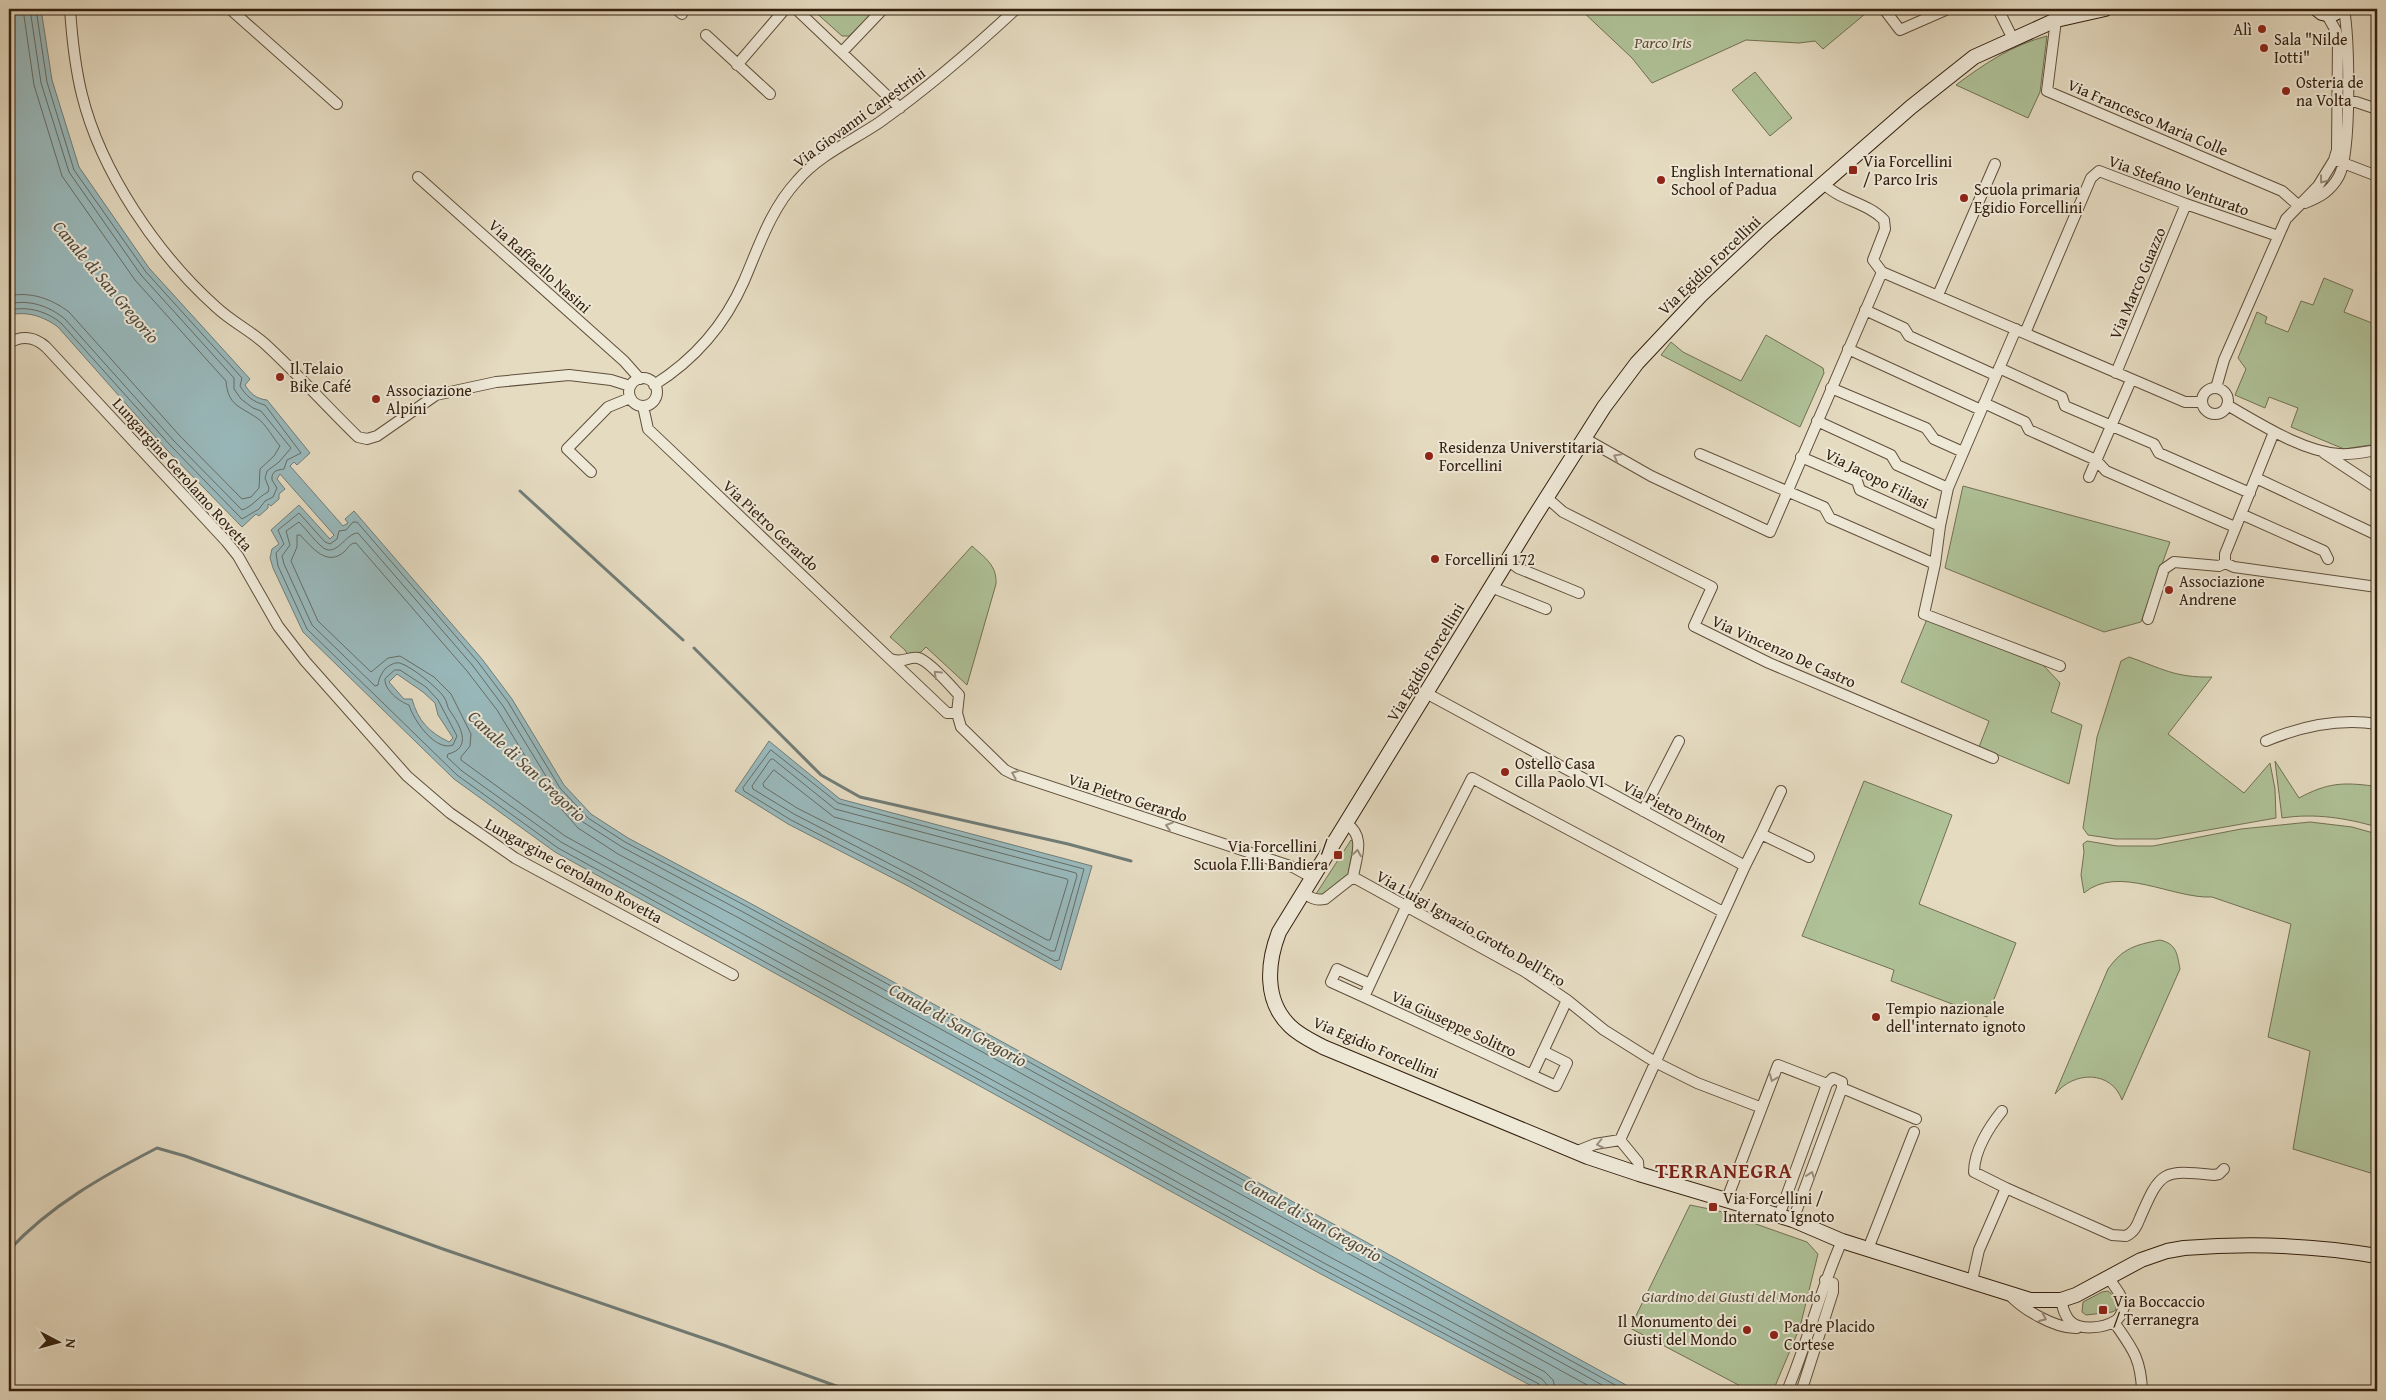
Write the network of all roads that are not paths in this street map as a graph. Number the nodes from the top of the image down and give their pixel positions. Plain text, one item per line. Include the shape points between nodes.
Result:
1 (70, 9) edge
2 (230, 9) edge
3 (785, 9) edge
4 (796, 9) edge
5 (883, 9) edge
6 (1016, 9) edge
7 (1884, 9) edge
8 (1948, 9) edge
9 (1998, 9) edge
10 (2105, 9) edge
11 (2343, 9) edge
12 (2080, 11) edge
13 (2322, 12) edge
14 (2056, 20) junction
15 (706, 35) dead end
16 (2013, 39) junction
17 (842, 52) junction
18 (737, 65) junction
19 (770, 94) dead end
20 (2342, 101) junction
21 (337, 104) dead end
22 (900, 108) junction
23 (2377, 109) edge
24 (2339, 162) junction
25 (1995, 164) dead end
26 (2377, 176) edge
27 (418, 177) dead end
28 (1823, 183) junction
29 (2186, 204) junction
30 (2299, 206) junction
31 (2278, 236) junction
32 (1882, 272) junction
33 (1938, 295) junction
34 (1865, 310) junction
35 (2020, 331) junction
36 (12, 341) edge
37 (1848, 350) junction
38 (1997, 372) junction
39 (2116, 373) junction
40 (640, 379) junction
41 (2131, 380) junction
42 (630, 386) junction
43 (654, 386) junction
44 (1832, 388) junction
45 (2216, 388) junction
46 (630, 398) junction
47 (2202, 402) junction
48 (2226, 405) junction
49 (643, 406) junction
50 (1982, 407) junction
51 (1817, 421) junction
52 (2111, 426) junction
53 (2274, 432) junction
54 (1584, 438) junction
55 (2318, 450) junction
56 (2377, 450) edge
57 (1963, 452) junction
58 (1700, 454) dead end
59 (1801, 457) junction
60 (2096, 460) junction
61 (591, 472) dead end
62 (2089, 477) dead end
63 (2256, 478) junction
64 (1948, 488) junction
65 (2377, 488) edge
66 (1786, 492) junction
67 (2250, 492) junction
68 (1546, 497) junction
69 (2241, 514) junction
70 (1940, 526) junction
71 (2235, 528) junction
72 (2377, 535) edge
73 (1507, 560) junction
74 (2328, 560) dead end
75 (2225, 563) junction
76 (1935, 564) junction
77 (1491, 587) junction
78 (2377, 588) edge
79 (1579, 593) dead end
80 (1546, 609) dead end
81 (2148, 618) dead end
82 (903, 666) junction
83 (2060, 666) dead end
84 (1426, 693) junction
85 (957, 713) junction
86 (2377, 724) edge
87 (1679, 740) dead end
88 (2266, 742) dead end
89 (1993, 758) dead end
90 (1781, 790) dead end
91 (1643, 811) junction
92 (1347, 824) junction
93 (1761, 834) junction
94 (1809, 857) dead end
95 (1745, 866) junction
96 (1352, 877) junction
97 (1313, 878) junction
98 (1303, 893) junction
99 (1406, 907) junction
100 (1723, 912) junction
101 (733, 975) dead end
102 (1370, 984) junction
103 (1364, 997) junction
104 (1567, 1000) junction
105 (1543, 1051) junction
106 (1654, 1062) junction
107 (1532, 1075) junction
108 (1827, 1084) junction
109 (1842, 1088) junction
110 (1757, 1106) dead end
111 (2002, 1111) dead end
112 (1916, 1119) dead end
113 (1914, 1132) dead end
114 (1620, 1140) junction
115 (1575, 1152) junction
116 (2224, 1169) dead end
117 (1639, 1174) junction
118 (2006, 1188) junction
119 (1727, 1200) junction
120 (1779, 1216) junction
121 (1793, 1220) junction
122 (1842, 1241) junction
123 (1868, 1249) junction
124 (2377, 1256) edge
125 (2109, 1278) junction
126 (1825, 1280) junction
127 (1972, 1281) junction
128 (2008, 1293) junction
129 (2061, 1300) junction
130 (2114, 1322) junction
131 (2085, 1327) junction
132 (1804, 1386) dead end
133 (1787, 1391) edge
134 (2142, 1391) edge

1 - 42 street via 82,96 119,185 143,223 182,272 217,308 265,344 358,436 366,439 377,436 436,395 496,382 569,375 611,380
2 - 21 street
3 - 18 street
4 - 17 street
5 - 17 street
6 - 22 street, Via Giovanni Canestrini
7 - 8 street via 1900,30
9 - 16 street
10 - 12 street, Via Egidio Forcellini
11 - 13 street via 2335,15
11 - 20 street via 2346,31
12 - 14 street, Via Egidio Forcellini
13 - 20 street via 2336,31
14 - 16 street, Via Egidio Forcellini
14 - 30 street, Via Francesco Maria Colle via 2047,91 2282,191
15 - 18 street
16 - 28 street, Via Egidio Forcellini via 1974,57
17 - 22 street
18 - 19 street
20 - 23 street
20 - 24 street via 2337,150
22 - 43 street, Via Giovanni Canestrini via 822,159 797,180 784,196 720,324 690,358
24 - 26 street
24 - 30 street
25 - 33 street
27 - 40 street, Via Raffaello Nasini via 624,361
28 - 32 street via 1834,194 1884,220 1885,229 1873,260
28 - 54 street, Via Egidio Forcellini via 1700,296 1656,342 1626,377
29 - 31 street, Via Stefano Venturato
29 - 35 street, Via Stefano Venturato via 2104,171 2094,173
29 - 39 street, Via Marco Guazzo
30 - 31 street via 2286,219
31 - 45 street via 2224,360
32 - 33 street
32 - 34 street, Via Jacopo Filiasi
33 - 35 street
34 - 37 street, Via Jacopo Filiasi
34 - 38 street via 1904,328 1909,336
35 - 38 street, Via Jacopo Filiasi
35 - 39 street
36 - 101 street, Lungargine Gerolamo Rovetta via 25,337 46,347 226,540 278,626 305,662 407,776 468,827 516,858
37 - 44 street, Via Jacopo Filiasi
37 - 50 street
38 - 50 street, Via Jacopo Filiasi
38 - 52 street via 2062,397 2065,406
39 - 41 street
40 - 42 street
40 - 43 street via 648,380
41 - 47 street via 2185,402
41 - 52 street
42 - 46 street
43 - 49 street, Via Giovanni Canestrini via 655,397 650,404
44 - 51 street, Via Jacopo Filiasi
44 - 57 street via 1926,428 1934,439
45 - 47 street via 2207,390
45 - 48 street via 2226,396
46 - 49 street
46 - 61 street via 611,405 567,449
47 - 48 street via 2206,411 2212,414 2219,413
48 - 53 street
49 - 82 street, Via Pietro Gerardo via 648,429 891,659
50 - 57 street, Via Jacopo Filiasi
50 - 60 street via 2025,422 2029,430
51 - 59 street, Via Jacopo Filiasi
51 - 64 street, Via Jacopo Filiasi via 1891,455 1897,465
52 - 60 street
52 - 67 street via 2154,444 2159,453
53 - 55 street
53 - 63 street
66 -> 54 street, Via Jacopo Filiasi via 1770,532 1651,476
54 - 68 street, Via Egidio Forcellini
55 - 56 street via 2341,454
55 - 65 street
57 - 64 street, Via Jacopo Filiasi
58 - 66 street
59 - 66 street, Via Jacopo Filiasi
59 - 70 street, Via Jacopo Filiasi via 1857,482 1860,490
60 - 62 street
60 - 71 street via 2106,471
63 - 67 street
63 - 72 street
64 - 70 street, Via Jacopo Filiasi
66 - 76 street via 1824,507 1830,518
67 - 69 street
68 - 73 street, Via Egidio Forcellini
68 - 89 street, Via Vincenzo De Castro via 1563,512 1712,586 1694,626 1769,663
69 - 71 street
69 - 74 street via 2324,551
70 - 76 street, Via Jacopo Filiasi
71 - 75 street
73 - 77 street, Via Egidio Forcellini
73 - 79 street via 1518,568
75 - 78 street
75 - 81 street via 2219,566 2182,562 2169,564 2164,569
76 - 83 street, Via Jacopo Filiasi via 1924,614
77 - 80 street
77 - 84 street, Via Egidio Forcellini
82 - 85 street via 946,713
85 -> 82 street, Via Pietro Gerardo via 959,695 923,660 915,657
84 - 91 street, Via Pietro Pinton
84 - 92 street, Via Egidio Forcellini
97 -> 85 street, Via Pietro Gerardo via 1293,867 1013,774 970,736 960,724
86 - 88 street via 2324,724 2302,728
87 - 91 street
90 - 93 street
91 - 95 street, Via Pietro Pinton
96 -> 92 street, Via Luigi Ignazio Grotto Dell'Ero via 1359,840 1356,830
92 - 97 street, Via Egidio Forcellini
93 - 94 street
93 - 95 street
95 - 100 street
96 - 98 street, Via Luigi Ignazio Grotto Dell'Ero via 1325,899
96 - 99 street, Via Luigi Ignazio Grotto Dell'Ero
97 - 98 street, Via Egidio Forcellini
98 - 115 street, Via Egidio Forcellini via 1279,932 1269,973 1273,997 1290,1026 1323,1047
99 - 100 street, Via Giuseppe Solitro via 1472,778
99 - 102 street, Via Giuseppe Solitro
99 - 104 street, Via Luigi Ignazio Grotto Dell'Ero via 1524,971
100 - 106 street
102 - 103 street, Via Giuseppe Solitro
102 - 103 street, Via Giuseppe Solitro via 1337,969 1331,982
103 - 107 street, Via Giuseppe Solitro
104 - 105 street
104 - 106 street, Via Luigi Ignazio Grotto Dell'Ero via 1604,1030
105 - 107 street
105 - 107 street, Via Giuseppe Solitro via 1567,1063 1556,1086
106 - 110 street, Via Luigi Ignazio Grotto Dell'Ero
106 - 114 street
108 - 109 street via 1833,1078 1838,1079
108 -> 119 street via 1778,1065
108 - 120 street
109 - 112 street
121 -> 109 street
111 - 118 street via 1990,1125 1974,1164 1974,1172
113 - 123 street
114 -> 115 street via 1595,1144
114 - 117 street via 1638,1162
115 - 117 street, Via Egidio Forcellini
116 - 118 street via 2214,1175 2178,1172 2162,1177 2134,1230 2126,1236 2112,1235
117 - 119 street, Via Egidio Forcellini
118 - 127 street via 1979,1250
119 - 120 street, Via Egidio Forcellini
120 - 121 street, Via Egidio Forcellini
121 - 122 street, Via Egidio Forcellini
122 - 123 street, Via Egidio Forcellini
122 - 126 street
123 - 127 street, Via Egidio Forcellini
124 - 125 street, Via Egidio Forcellini via 2297,1247 2184,1248 2141,1260
125 - 129 street, Via Egidio Forcellini
125 - 130 street via 2125,1305
126 - 132 street via 1833,1283 1833,1292
126 - 133 street
127 - 128 street, Via Egidio Forcellini
128 - 129 street, Via Egidio Forcellini via 2039,1302
128 -> 131 street via 2016,1303 2040,1316 2072,1328
129 - 131 street via 2072,1323
130 - 131 street
130 - 134 street via 2135,1352 2142,1374

